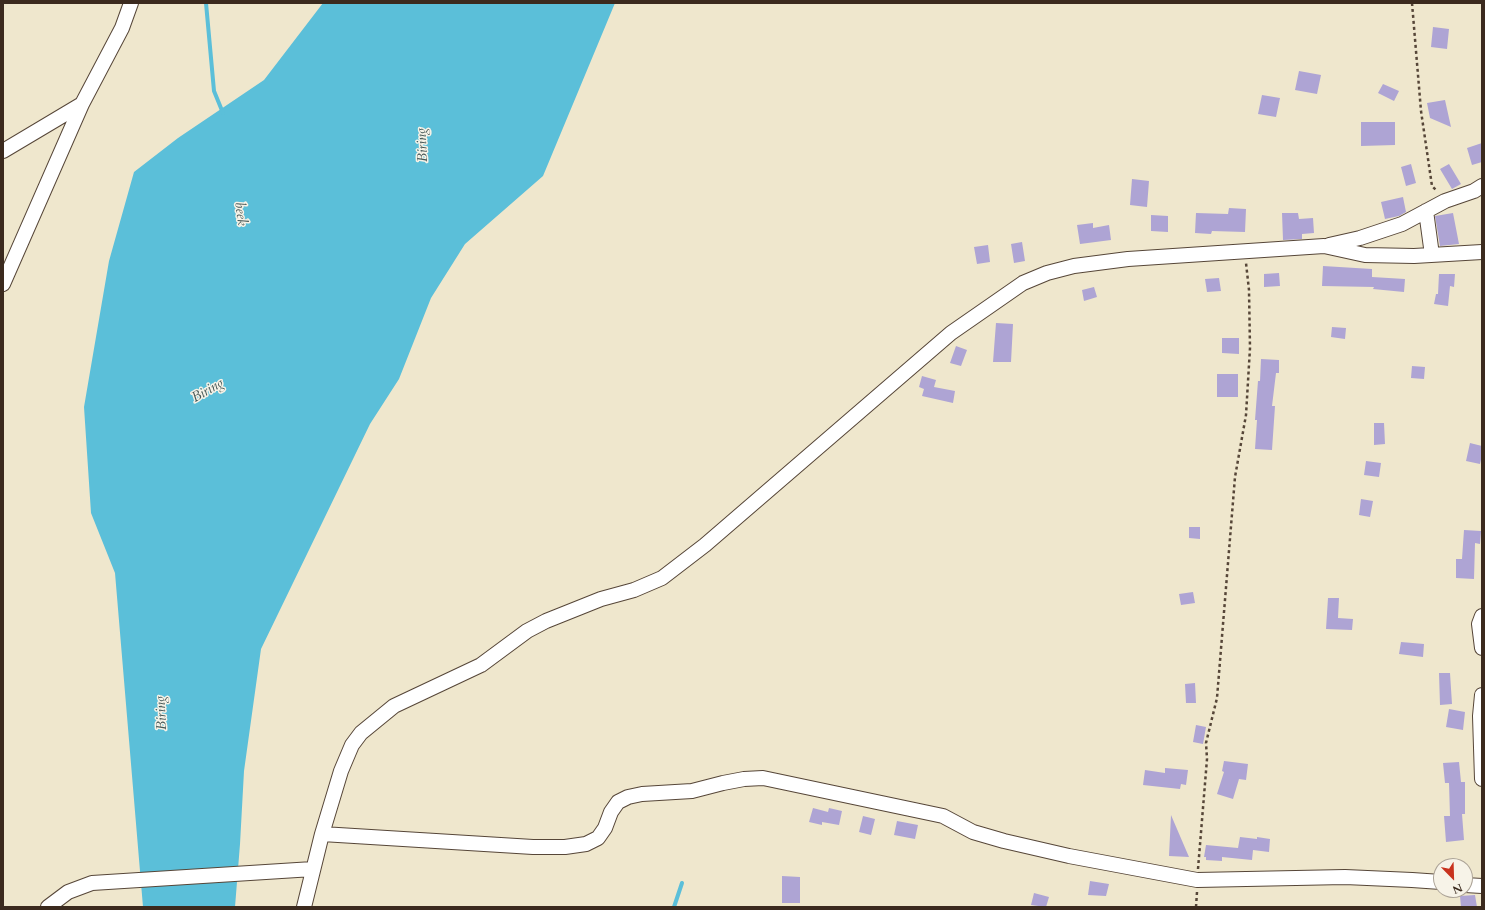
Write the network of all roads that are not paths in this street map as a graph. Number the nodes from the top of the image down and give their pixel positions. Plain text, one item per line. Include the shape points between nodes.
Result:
1 (131, 3) edge
2 (82, 104) junction
3 (3, 151) edge
4 (1482, 186) edge
5 (1426, 211) junction
6 (1324, 246) junction
7 (1482, 252) edge
8 (1432, 255) junction
9 (3, 284) edge
10 (1482, 616) edge
11 (1482, 648) edge
12 (1482, 695) edge
13 (1482, 779) edge
14 (322, 834) junction
15 (314, 869) junction
16 (1433, 881) edge
17 (48, 907) edge
18 (304, 907) edge

1 - 2 street via 122,28
2 - 3 street
2 - 9 street
4 - 5 street
5 - 6 street via 1402,224 1360,238
5 - 8 street
6 - 8 street via 1365,255
6 - 14 street via 1128,258 1047,272 1023,283 951,333 705,545 662,578 634,590 601,599 533,628 481,665 394,706 360,733 352,745 341,771
7 - 8 street
10 - 11 street via 1479,624
12 - 13 street
14 - 15 street
14 - 16 street via 565,847 586,844 598,838 618,802 628,797 692,791 744,779 763,778 943,816 973,832 1004,841 1197,880 1345,877
15 - 17 street via 92,883 68,892
15 - 18 street

